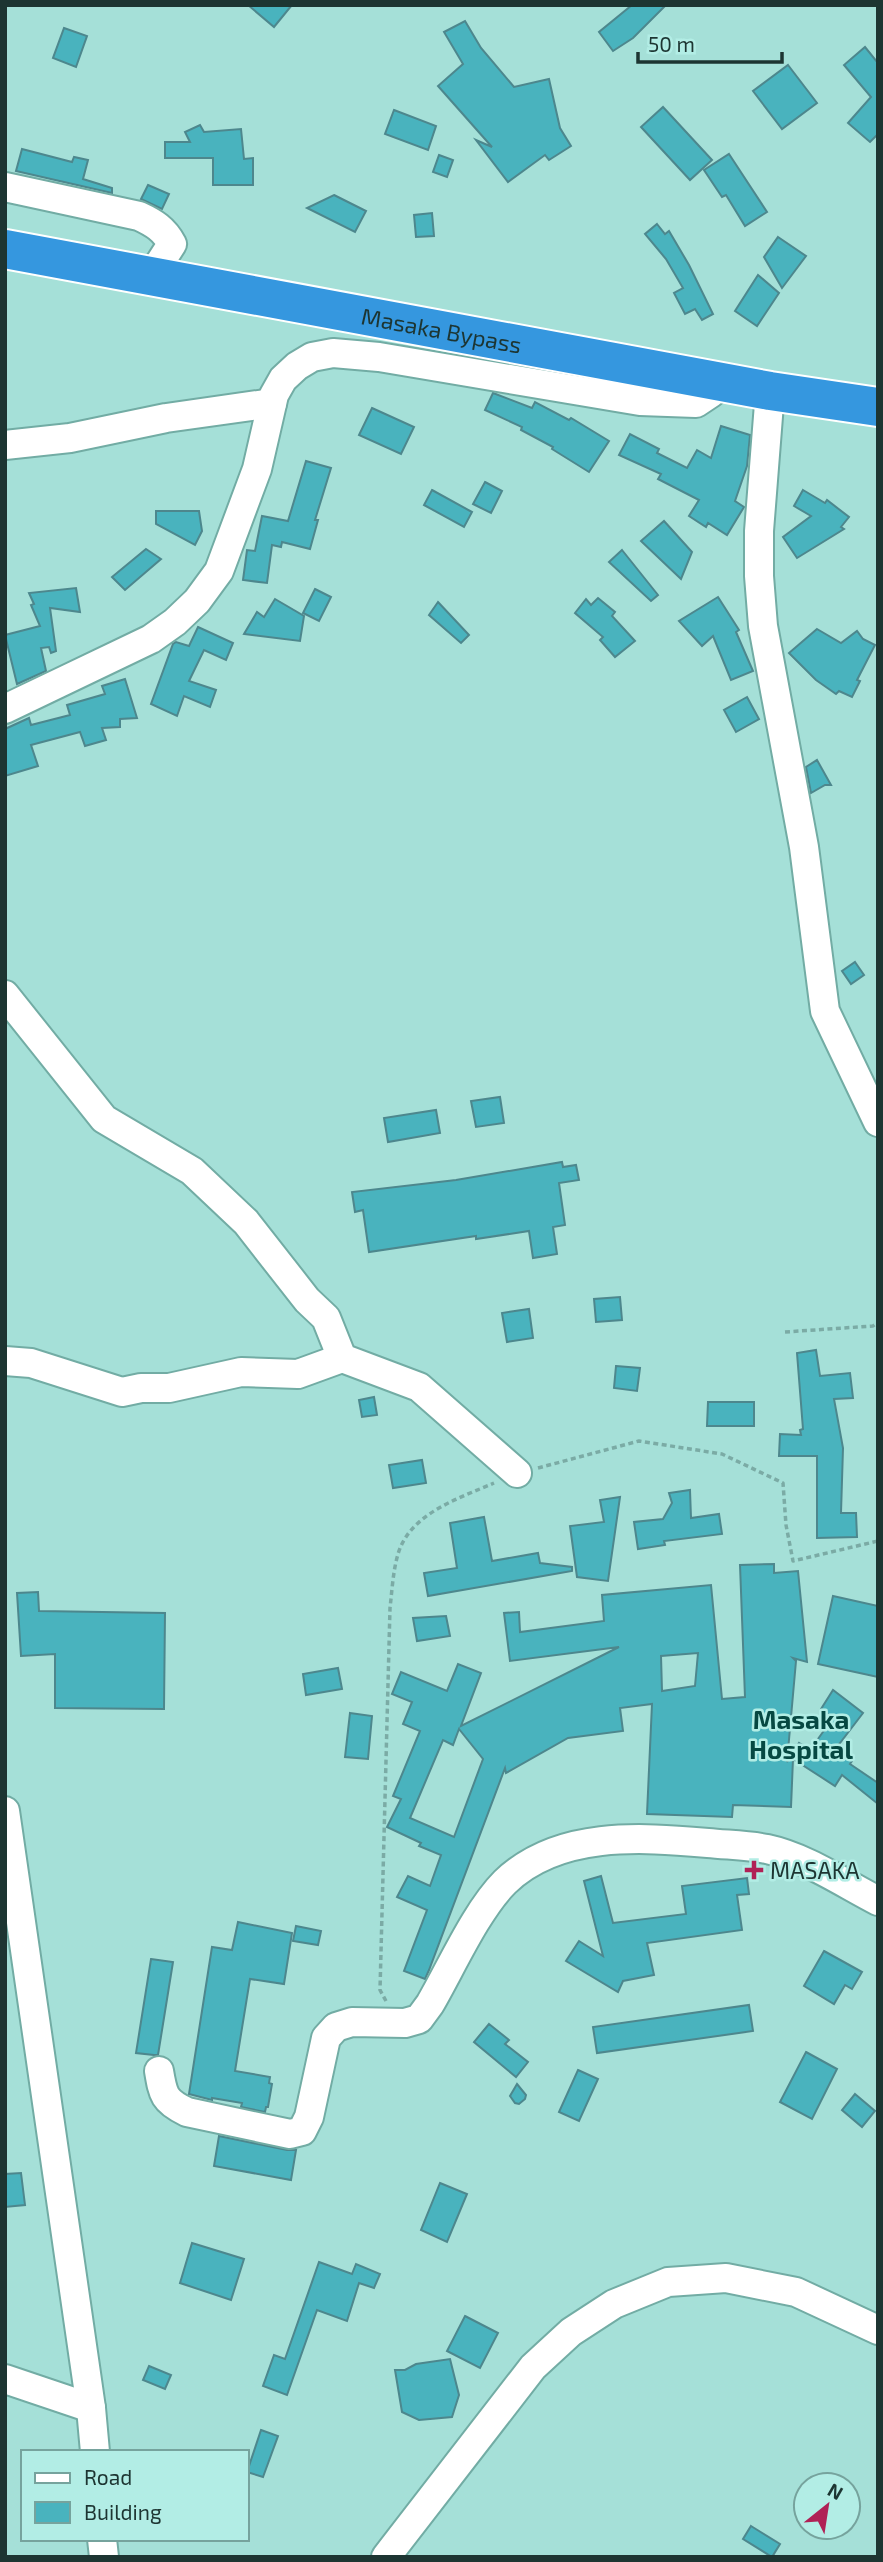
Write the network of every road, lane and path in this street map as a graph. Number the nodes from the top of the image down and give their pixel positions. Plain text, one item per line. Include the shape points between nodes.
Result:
1 (5, 187) edge
2 (5, 250) edge
3 (152, 275) junction
4 (696, 377) junction
5 (770, 391) junction
6 (272, 403) junction
7 (878, 407) edge
8 (5, 445) edge
9 (5, 709) edge
10 (5, 995) edge
11 (878, 1122) edge
12 (878, 1322) edge
13 (785, 1332) dead end
14 (342, 1358) junction
15 (5, 1361) edge
16 (517, 1474) junction
17 (878, 1541) edge
18 (5, 1811) edge
19 (878, 1901) edge
20 (386, 2023) junction
21 (159, 2071) dead end
22 (878, 2330) edge
23 (5, 2379) edge
24 (91, 2408) junction
25 (95, 2450) edge
26 (386, 2557) edge

1 - 3 street via 155,223 172,244
2 - 3 highway, Masaka Bypass
3 - 4 highway, Masaka Bypass
4 - 5 highway, Masaka Bypass
4 - 6 street via 711,393 696,403 671,404 333,353 297,366
5 - 7 highway, Masaka Bypass
5 - 11 street via 759,531 764,626 804,847 825,1010
6 - 8 street
6 - 9 street via 257,469 231,540 219,571 197,601 151,639
10 - 14 street via 104,1119 192,1171 246,1222 326,1318
12 - 13 path
14 - 15 street via 298,1374 241,1372 169,1388 122,1392 31,1363
14 - 16 street via 419,1387
16 - 17 path via 639,1441 722,1454 783,1483 793,1561
16 - 20 path via 444,1505 416,1525 398,1553 390,1608 380,1990 390,2008
18 - 24 street
19 - 20 street via 767,1849 643,1839 569,1847 533,1860 504,1883 419,2019
20 - 21 street via 352,2022 336,2027 326,2038 309,2117 302,2131 290,2134 187,2112 163,2094
22 - 26 street via 796,2292 726,2278 668,2283 614,2304 571,2332 533,2367
23 - 24 street
24 - 25 street

